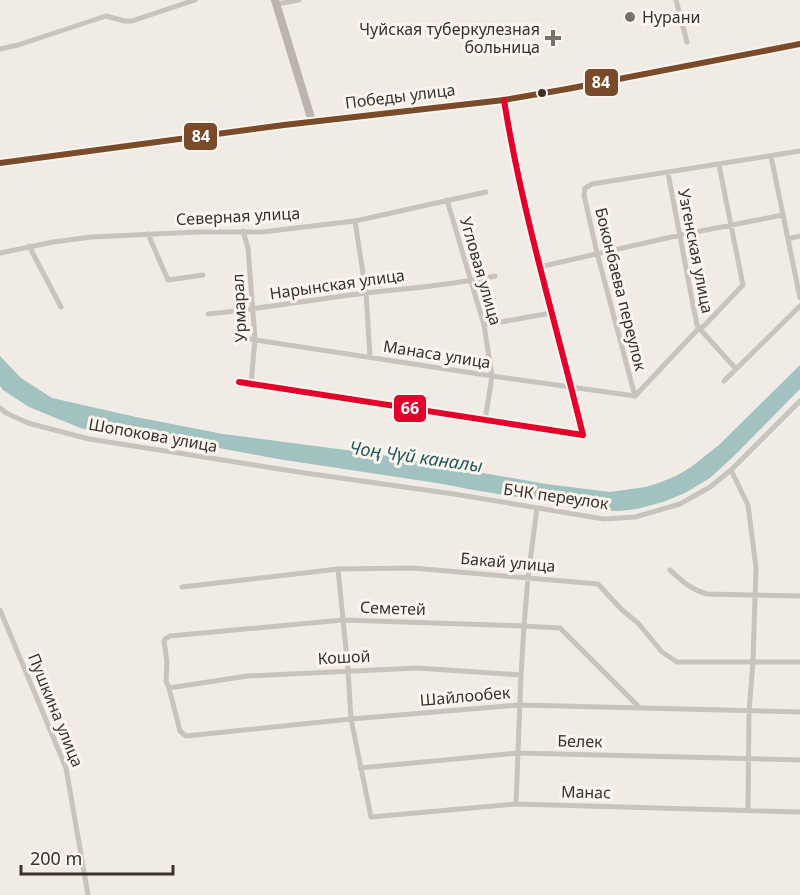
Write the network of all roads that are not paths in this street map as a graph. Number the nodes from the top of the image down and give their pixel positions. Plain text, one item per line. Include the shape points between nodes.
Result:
1 (195, 0) edge
2 (299, 0) edge
3 (676, 0) edge
4 (276, 2) edge
5 (687, 42) dead end
6 (800, 44) edge
7 (0, 49) edge
8 (504, 100) junction
9 (312, 121) junction
10 (800, 151) edge
11 (771, 156) junction
12 (0, 163) edge
13 (719, 165) junction
14 (668, 173) junction
15 (486, 192) dead end
16 (447, 200) junction
17 (783, 215) junction
18 (355, 221) junction
19 (732, 225) junction
20 (243, 231) junction
21 (148, 234) junction
22 (680, 234) junction
23 (800, 236) edge
24 (788, 239) junction
25 (29, 246) junction
26 (0, 253) edge
27 (597, 253) junction
28 (539, 267) junction
29 (203, 275) dead end
30 (495, 276) dead end
31 (471, 281) junction
32 (366, 293) junction
33 (800, 298) edge
34 (800, 306) edge
35 (61, 307) dead end
36 (253, 309) junction
37 (551, 313) junction
38 (208, 314) dead end
39 (484, 325) junction
40 (701, 327) junction
41 (236, 337) dead end
42 (255, 339) junction
43 (370, 357) junction
44 (736, 369) junction
45 (492, 376) junction
46 (724, 381) dead end
47 (239, 382) dead end
48 (251, 384) junction
49 (571, 386) junction
50 (634, 396) junction
51 (800, 400) edge
52 (0, 408) edge
53 (486, 421) junction
54 (732, 470) junction
55 (305, 473) joint
56 (537, 508) junction
57 (338, 569) junction
58 (670, 570) dead end
59 (528, 578) junction
60 (182, 587) dead end
61 (755, 594) junction
62 (800, 596) edge
63 (0, 610) edge
64 (343, 620) junction
65 (524, 626) junction
66 (753, 661) junction
67 (800, 662) edge
68 (348, 670) junction
69 (521, 675) junction
70 (169, 688) junction
71 (520, 705) junction
72 (639, 707) junction
73 (749, 712) junction
74 (800, 712) edge
75 (351, 719) junction
76 (518, 753) junction
77 (749, 758) junction
78 (800, 760) edge
79 (360, 768) junction
80 (516, 804) junction
81 (748, 810) junction
82 (800, 812) edge
83 (88, 895) edge

1 - 7 street via 132,21 106,16
2 - 4 street
3 - 5 street
4 - 9 main road
6 - 8 main road, Победы улица
8 - 9 main road, Победы улица
8 - 28 street
9 - 12 main road, Победы улица
10 - 11 street
11 - 13 street
11 - 17 street
13 - 14 street
13 - 19 street
14 - 22 street, Узгенская улица
14 - 27 street, Боконбаева переулок via 592,183 585,188
15 - 16 street, Северная улица
16 - 18 street, Северная улица
16 - 31 street, Угловая улица
17 - 19 street
17 - 24 street
18 - 20 street, Северная улица
18 - 32 street
19 - 22 street
19 - 40 street via 743,285
20 - 21 street, Северная улица
20 - 36 street, Урмарал
21 - 25 street, Северная улица
21 - 29 street via 168,280
22 - 27 street
22 - 40 street, Узгенская улица via 696,325
23 - 24 street
24 - 33 street
25 - 26 street, Северная улица
25 - 35 street
27 - 28 street
27 - 50 street, Боконбаева переулок
28 - 37 street
30 - 31 street, Нарынская улица
31 - 32 street, Нарынская улица
31 - 39 street, Угловая улица
32 - 36 street, Нарынская улица
32 - 43 street
34 - 44 street
36 - 38 street, Нарынская улица
36 - 42 street, Урмарал
37 - 39 street
37 - 49 street
39 - 45 street, Угловая улица
40 - 44 street
40 - 50 street
41 - 42 street, Манаса улица
42 - 43 street, Манаса улица
42 - 48 street, Урмарал
43 - 45 street, Манаса улица
44 - 46 street
45 - 49 street, Манаса улица
45 - 53 street, Угловая улица
47 - 48 street
48 - 53 street
49 - 50 street, Манаса улица
49 - 53 street via 583,435
51 - 54 street, БЧК переулок
52 - 55 street, Шопокова улица via 28,423 89,439
54 - 56 street, БЧК переулок via 680,504 635,517 604,519
54 - 61 street via 748,505 756,568
55 - 56 street, БЧК переулок
56 - 59 street
57 - 59 street, Бакай улица via 413,568
57 - 60 street, Бакай улица
57 - 64 street
58 - 61 street via 688,586 707,594
59 - 65 street
59 - 66 street, Бакай улица via 598,584 662,652 677,662
61 - 62 street
61 - 66 street
63 - 83 street, Пушкина улица via 66,768
64 - 65 street, Семетей
64 - 68 street
64 - 70 street, Семетей via 167,637 164,641
65 - 69 street
65 - 72 street, Семетей via 560,628
66 - 67 street, Бакай улица
66 - 73 street
68 - 69 street, Кошой via 417,668
68 - 70 street, Кошой via 247,676
68 - 75 street
69 - 71 street
70 - 75 street, Шайлообек via 180,732 186,736
71 - 72 street, Шайлообек
71 - 75 street, Шайлообек
71 - 76 street
72 - 73 street, Шайлообек
73 - 74 street, Шайлообек
73 - 77 street
75 - 79 street
76 - 77 street, Белек
76 - 79 street, Белек
76 - 80 street
77 - 78 street, Белек
77 - 81 street
79 - 80 street, Манас via 371,817
80 - 81 street, Манас
81 - 82 street, Манас

